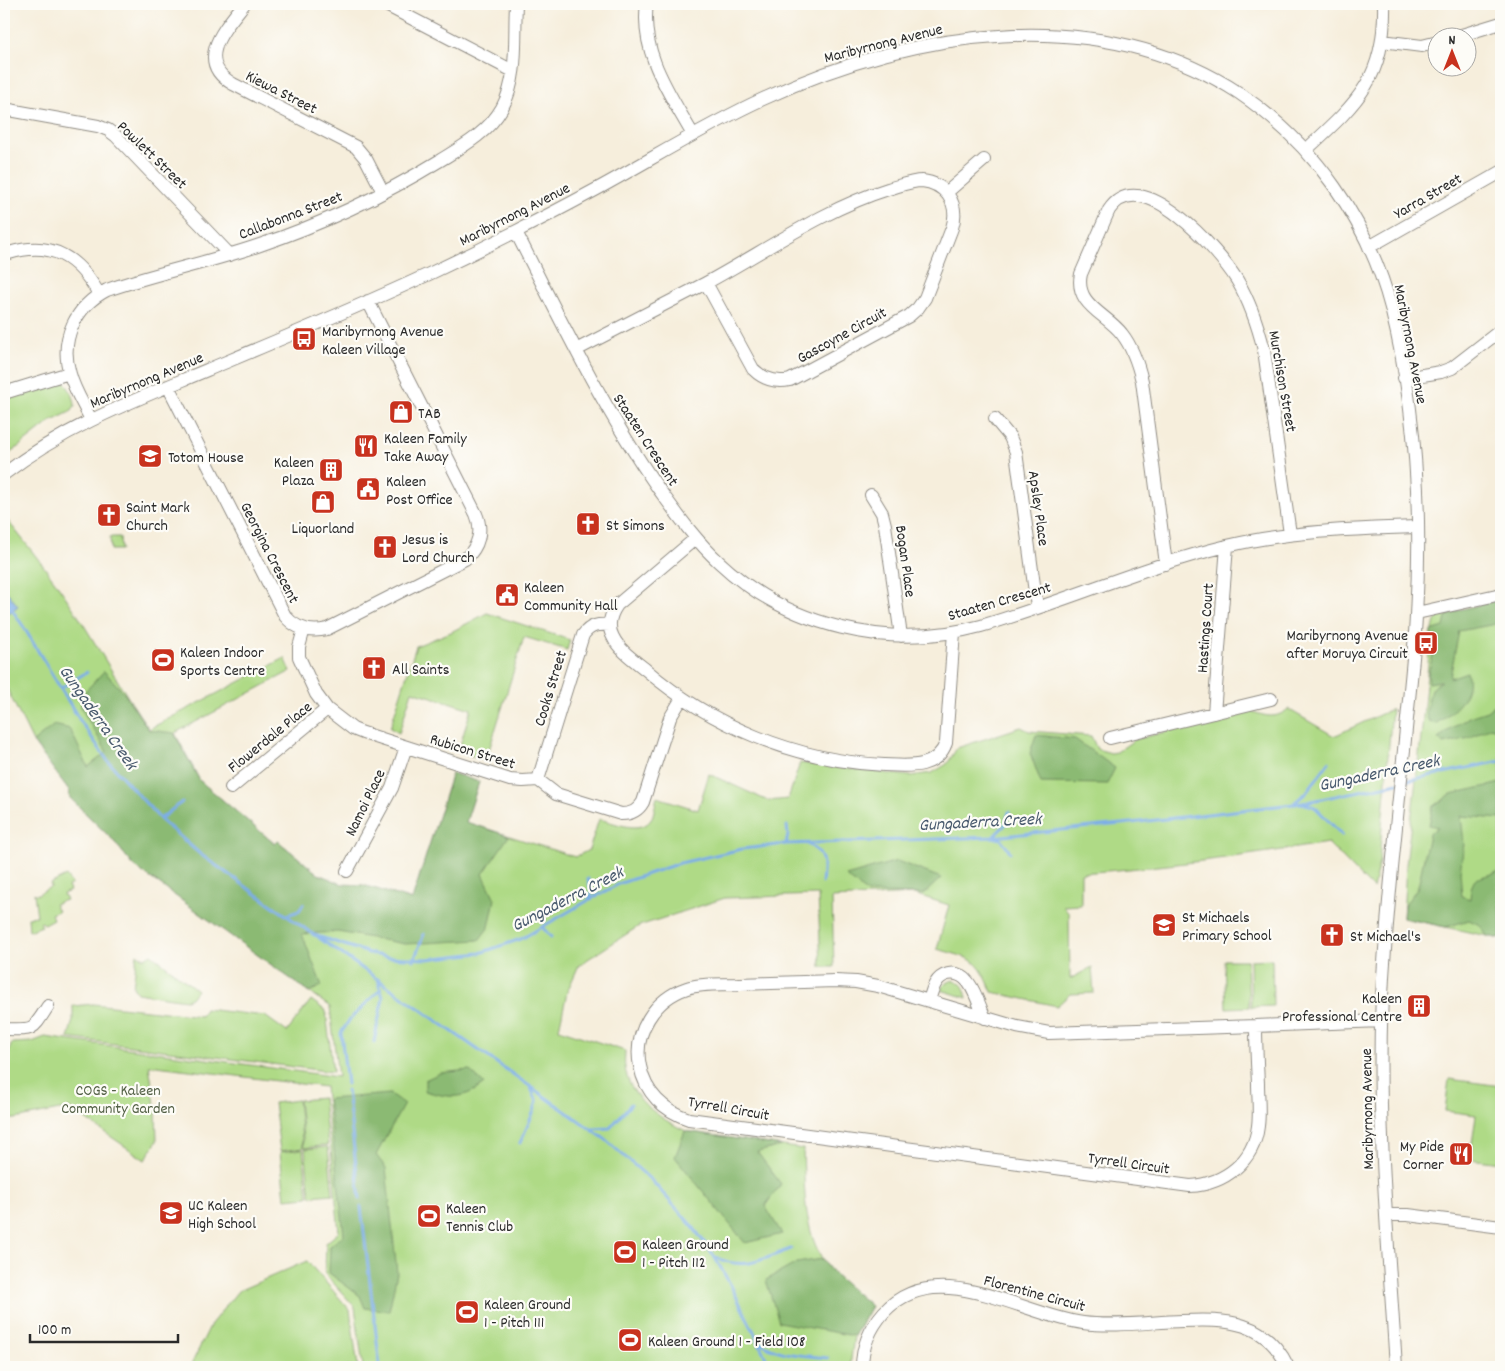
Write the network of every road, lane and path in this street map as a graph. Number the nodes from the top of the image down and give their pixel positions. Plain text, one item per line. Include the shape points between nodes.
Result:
1 (244, 4) edge
2 (384, 4) edge
3 (516, 4) edge
4 (647, 4) edge
5 (1384, 4) edge
6 (1501, 23) edge
7 (1478, 30) edge
8 (1382, 41) junction
9 (1428, 44) edge
10 (513, 71) junction
11 (4, 109) edge
12 (693, 136) junction
13 (1306, 150) junction
14 (984, 160) dead end
15 (1501, 172) edge
16 (383, 192) junction
17 (946, 193) junction
18 (516, 232) junction
19 (1370, 247) junction
20 (9, 253) dead end
21 (230, 254) junction
22 (706, 283) junction
23 (99, 294) junction
24 (368, 301) junction
25 (1501, 330) edge
26 (576, 350) junction
27 (69, 373) junction
28 (1404, 378) junction
29 (168, 386) junction
30 (4, 393) edge
31 (996, 418) dead end
32 (91, 420) junction
33 (4, 474) edge
34 (871, 494) dead end
35 (1418, 527) junction
36 (1290, 534) junction
37 (696, 538) junction
38 (1227, 546) junction
39 (1166, 564) junction
40 (1501, 594) edge
41 (1037, 607) junction
42 (1417, 613) junction
43 (610, 625) junction
44 (304, 629) junction
45 (954, 632) junction
46 (900, 636) junction
47 (682, 698) junction
48 (1271, 699) dead end
49 (327, 709) junction
50 (1214, 713) junction
51 (1110, 738) dead end
52 (406, 747) junction
53 (538, 780) junction
54 (231, 788) dead end
55 (347, 871) dead end
56 (930, 1001) junction
57 (48, 1006) dead end
58 (985, 1018) junction
59 (1381, 1021) junction
60 (1256, 1026) junction
61 (4, 1029) edge
62 (1387, 1215) junction
63 (1501, 1227) edge
64 (862, 1367) edge
65 (1288, 1367) edge
66 (1396, 1367) edge

1 - 16 street, Kiewa Street via 216,43 214,59 220,74 233,84 356,148
2 - 10 street
3 - 10 street, Callabonna Street
4 - 12 street via 646,36 651,56
5 - 8 street
6 - 7 street
8 - 9 street
8 - 13 street via 1373,73 1362,93 1349,110
10 - 16 street, Callabonna Street via 503,105 482,132
11 - 21 street, Powlett Street via 108,130
12 - 13 street, Maribyrnong Avenue via 792,86 872,59 963,39 1051,33 1126,43 1190,66 1249,100
12 - 18 street, Maribyrnong Avenue
13 - 19 street, Maribyrnong Avenue via 1342,196
14 - 17 street
15 - 19 street, Yarra Street
16 - 21 street, Callabonna Street via 308,227
17 - 22 street via 934,184 923,182 876,193 824,215
17 - 22 street, Gascoyne Circuit via 954,207 954,223 925,298 918,308 909,316 790,380 773,381 753,369
18 - 24 street, Maribyrnong Avenue
18 - 26 street, Staaten Crescent
19 - 28 street, Maribyrnong Avenue via 1389,301
20 - 23 street via 34,248 60,254 81,268
21 - 23 street, Callabonna Street
22 - 26 street
23 - 27 street, Callabonna Street via 81,310 69,332 66,348
24 - 29 street, Maribyrnong Avenue
24 - 44 street via 476,514 480,535 473,551 460,562 332,627 315,631
25 - 28 street via 1452,368
26 - 37 street, Staaten Crescent via 628,443
27 - 30 street
27 - 32 street, Callabonna Street
28 - 35 street, Maribyrnong Avenue
29 - 32 street, Maribyrnong Avenue
29 - 44 street, Georgina Crescent via 282,611 289,620
31 - 41 street, Apsley Place via 1016,452
32 - 33 street, Maribyrnong Avenue via 49,442
34 - 46 street, Bogan Place via 884,518
35 - 36 street, Staaten Crescent
35 - 42 street, Maribyrnong Avenue
36 - 38 street, Staaten Crescent
36 - 39 street, Murchison Street via 1264,350 1244,293 1219,255 1186,223 1148,198 1128,195 1115,202 1109,210 1079,284 1086,302 1117,328 1137,362
37 - 43 street via 617,605
37 - 46 street, Staaten Crescent via 749,587 796,613 847,630
38 - 39 street, Staaten Crescent
38 - 50 street, Hastings Court
39 - 41 street, Staaten Crescent
40 - 42 street
41 - 45 street, Staaten Crescent
42 - 59 street, Maribyrnong Avenue via 1387,912
43 - 47 street via 618,645
43 - 53 street, Cooks Street via 594,626 584,635
44 - 49 street, Rubicon Street via 298,647 300,662
45 - 46 street, Staaten Crescent
45 - 47 street via 946,743 936,759 922,765 856,762 795,750 736,728
47 - 53 street via 670,718 644,802 636,811 617,813 556,794
48 - 50 street
49 - 52 street, Rubicon Street via 357,731
49 - 54 street, Flowerdale Place
50 - 51 street
52 - 53 street, Rubicon Street via 510,780
52 - 55 street, Namoi Place via 392,788
56 - 58 street, Tyrrell Circuit
56 - 58 street via 936,982 944,975 958,974 972,987
56 - 60 street, Tyrrell Circuit via 846,981 687,988 664,1000 647,1021 639,1046 641,1072 659,1102 689,1119 1199,1186 1219,1180 1237,1168 1255,1141 1259,1116
57 - 61 street via 37,1025 28,1029
58 - 60 street, Tyrrell Circuit via 1028,1030 1049,1032
59 - 60 street, Tyrrell Circuit
59 - 62 street, Maribyrnong Avenue
62 - 63 street
62 - 66 street, Maribyrnong Avenue
64 - 65 street, Florentine Circuit via 869,1334 885,1310 909,1294 947,1287 1084,1323 1229,1322 1263,1336

